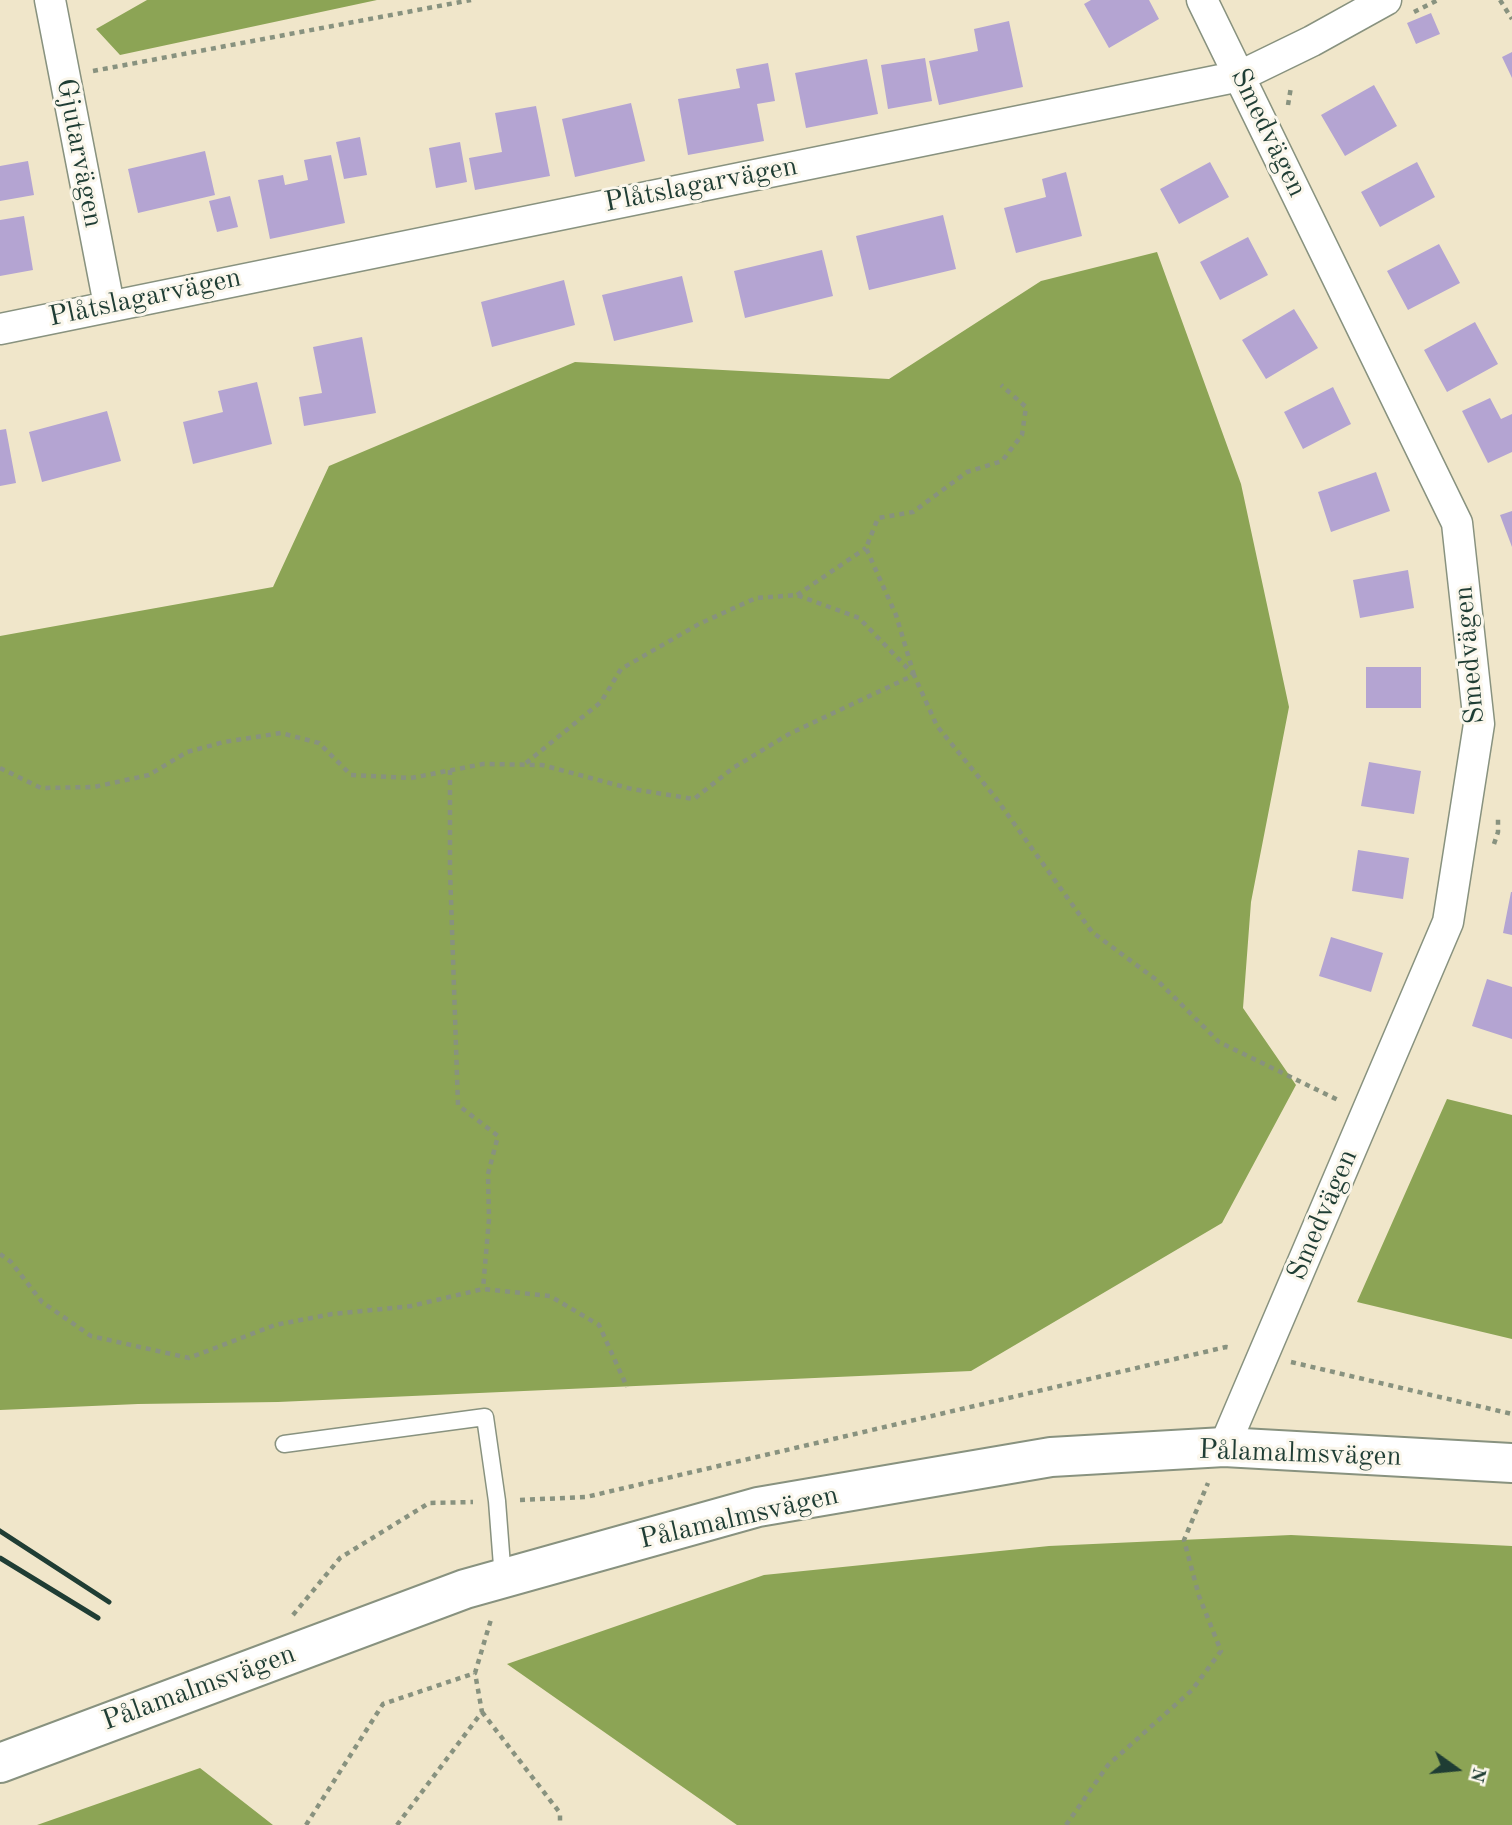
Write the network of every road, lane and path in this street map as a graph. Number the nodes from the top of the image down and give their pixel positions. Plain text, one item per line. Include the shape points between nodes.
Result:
1 (50, 0) edge
2 (471, 0) edge
3 (1202, 0) edge
4 (1386, 0) edge
5 (1438, 0) edge
6 (1500, 0) edge
7 (1413, 13) dead end
8 (1512, 19) edge
9 (65, 76) junction
10 (1240, 76) junction
11 (1291, 85) dead end
12 (1289, 115) dead end
13 (109, 305) junction
14 (0, 329) edge
15 (1000, 385) dead end
16 (866, 548) junction
17 (797, 595) junction
18 (914, 675) junction
19 (524, 764) junction
20 (0, 768) edge
21 (450, 770) junction
22 (1498, 818) dead end
23 (1494, 845) dead end
24 (1366, 1114) junction
25 (0, 1254) edge
26 (483, 1289) junction
27 (1297, 1350) dead end
28 (1292, 1362) dead end
29 (627, 1387) dead end
30 (284, 1444) dead end
31 (1224, 1447) junction
32 (1512, 1462) edge
33 (503, 1578) junction
34 (475, 1673) junction
35 (482, 1712) junction
36 (0, 1763) edge
37 (306, 1825) edge
38 (397, 1825) edge
39 (560, 1825) edge
40 (1066, 1825) edge

1 - 9 street, Gjutarvägen
2 - 9 path
3 - 10 street, Smedvägen
4 - 10 street, Plåtslagarvägen
5 - 7 path
6 - 8 path
9 - 13 street, Gjutarvägen
10 - 13 street, Plåtslagarvägen
10 - 24 street, Smedvägen via 1457,523 1477,737 1448,922
11 - 12 path
13 - 14 street, Plåtslagarvägen
15 - 16 path via 1026,407 1022,435 1002,461 967,472 913,512 878,518
16 - 17 path
16 - 18 path via 896,615
17 - 18 path via 859,618
17 - 19 path via 756,597 621,669 601,702
18 - 19 path via 789,734 733,768 694,799
18 - 24 path via 937,726 995,797 1092,932 1158,981 1219,1042
19 - 21 path
20 - 21 path via 41,788 94,787 149,775 187,752 281,733 319,743 351,775 411,778
21 - 26 path via 458,1105 498,1136 488,1174
22 - 23 path
24 - 31 street, Smedvägen
25 - 26 path via 42,1302 91,1336 189,1358 275,1325 411,1306
26 - 29 path via 550,1296 598,1325
27 - 28 path
30 - 33 lane via 485,1417
31 - 32 street, Pålamalmsvägen
31 - 33 street, Pålamalmsvägen via 1051,1457 758,1507
31 - 40 path via 1184,1540 1221,1651 1192,1690 1108,1765
33 - 34 path
33 - 36 street, Pålamalmsvägen
34 - 35 path
34 - 37 path via 383,1704
35 - 38 path
35 - 39 path via 560,1813

